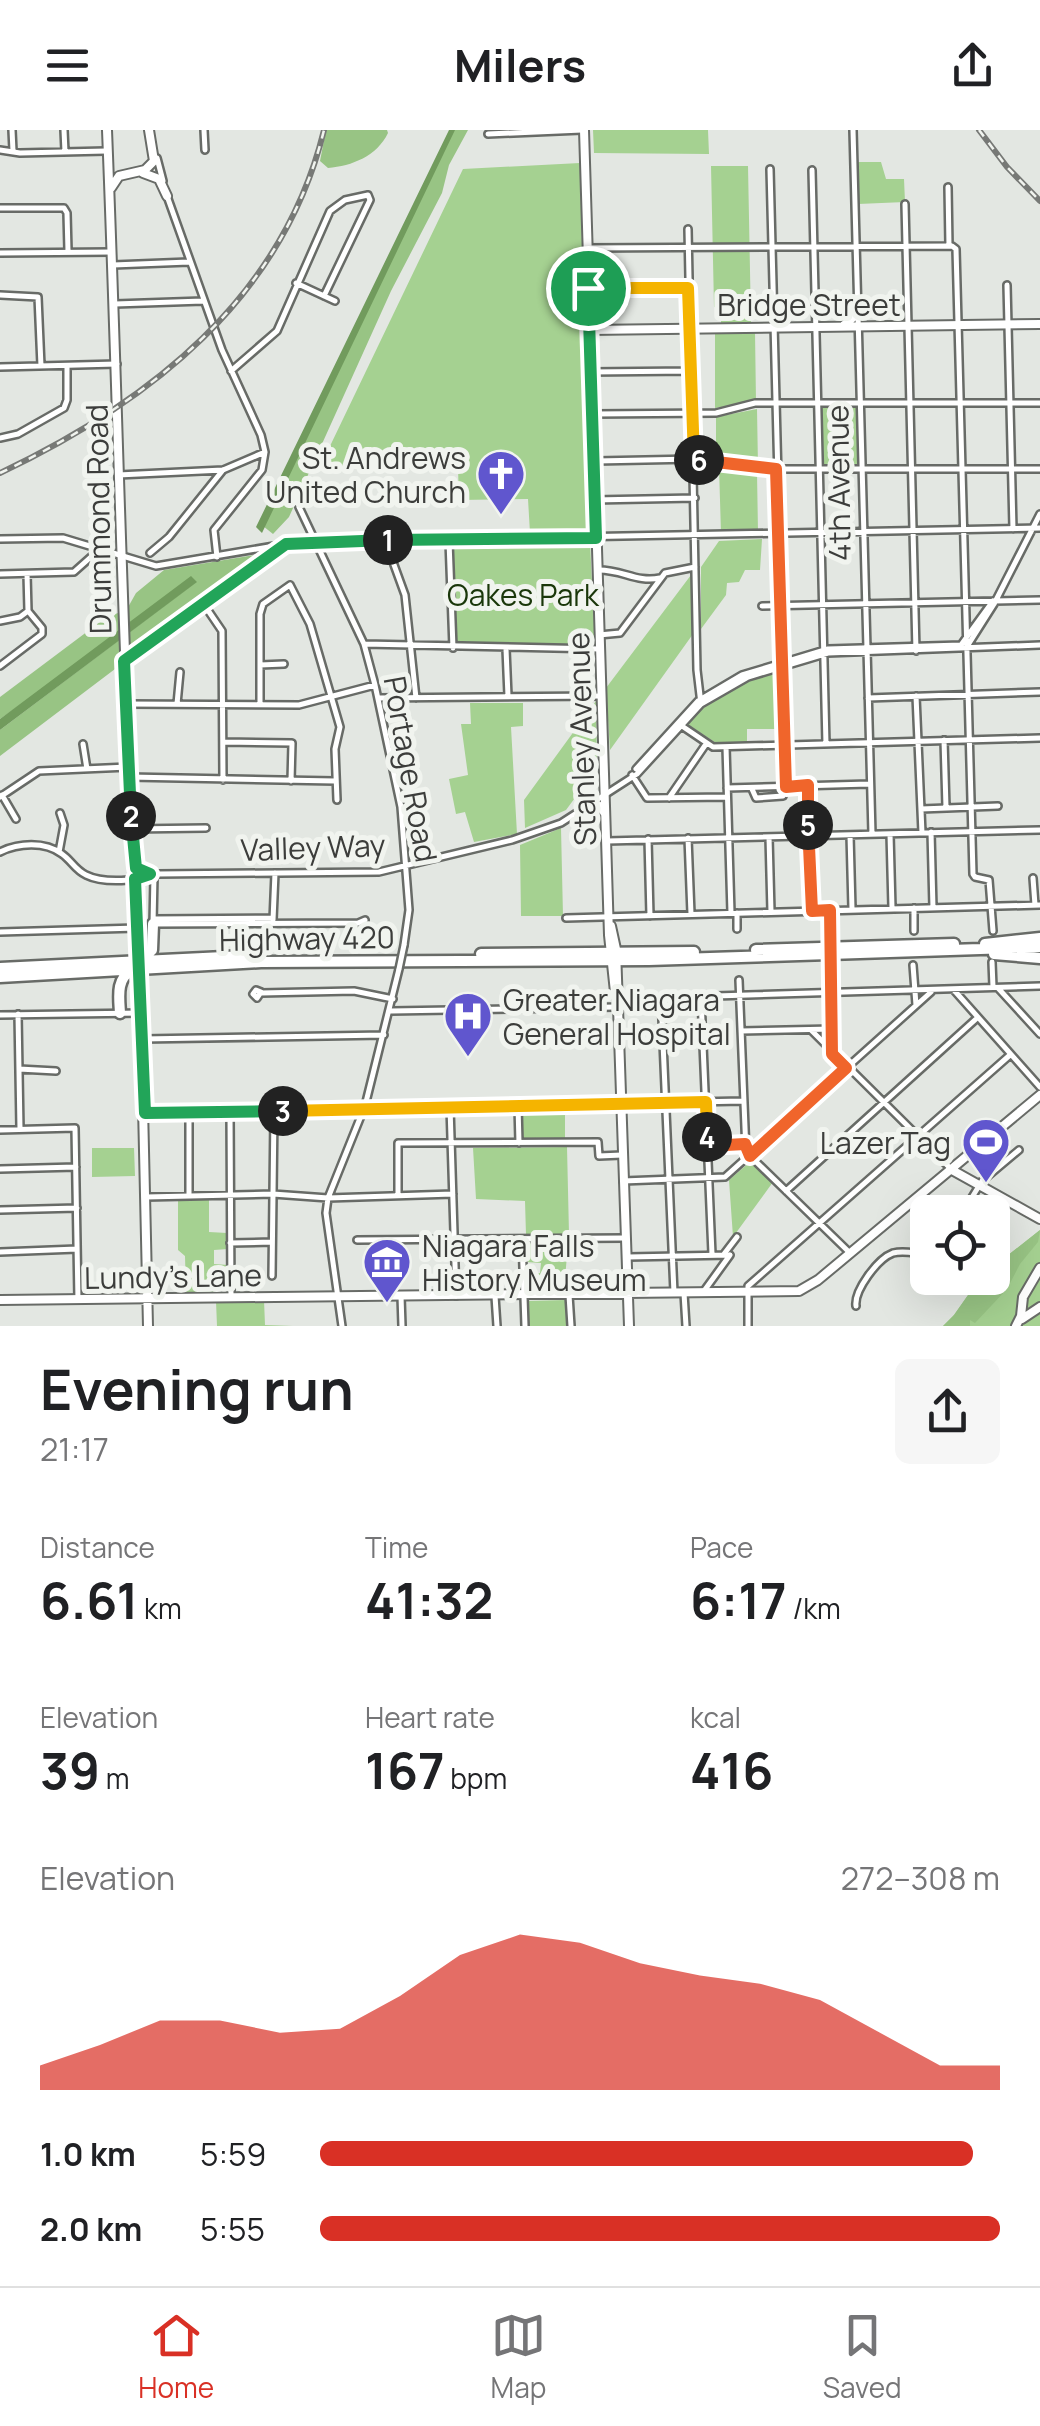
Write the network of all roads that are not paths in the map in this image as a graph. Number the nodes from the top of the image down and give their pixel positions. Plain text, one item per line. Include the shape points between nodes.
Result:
1 (12, 130) edge
2 (64, 130) edge
3 (107, 130) edge
4 (149, 130) edge
5 (204, 130) edge
6 (583, 130) edge
7 (853, 130) edge
8 (488, 134) dead end
9 (0, 150) edge
10 (204, 150) dead end
11 (13, 151) junction
12 (108, 151) junction
13 (65, 152) junction
14 (154, 152) junction
15 (770, 170) dead end
16 (812, 170) dead end
17 (134, 172) junction
18 (948, 187) dead end
19 (110, 192) junction
20 (167, 196) junction
21 (905, 204) dead end
22 (0, 208) edge
23 (688, 230) dead end
24 (856, 246) junction
25 (906, 246) junction
26 (949, 246) junction
27 (772, 247) junction
28 (814, 247) junction
29 (587, 248) junction
30 (688, 248) junction
31 (68, 251) junction
32 (112, 252) junction
33 (0, 253) edge
34 (189, 262) junction
35 (113, 265) junction
36 (296, 283) junction
37 (1007, 285) dead end
38 (588, 288) junction
39 (688, 288) junction
40 (0, 295) edge
41 (324, 296) junction
42 (203, 301) junction
43 (335, 301) dead end
44 (115, 304) junction
45 (857, 309) junction
46 (1040, 322) edge
47 (908, 326) junction
48 (958, 326) junction
49 (1008, 326) junction
50 (774, 327) junction
51 (816, 327) junction
52 (840, 327) junction
53 (858, 327) junction
54 (690, 328) junction
55 (589, 330) junction
56 (117, 364) junction
57 (41, 366) junction
58 (67, 366) junction
59 (0, 367) edge
60 (231, 371) junction
61 (691, 371) junction
62 (590, 372) junction
63 (1010, 403) junction
64 (1040, 403) edge
65 (775, 404) junction
66 (817, 404) junction
67 (859, 404) junction
68 (909, 404) junction
69 (960, 404) junction
70 (591, 414) junction
71 (692, 414) junction
72 (0, 438) edge
73 (266, 452) junction
74 (694, 459) junction
75 (592, 461) junction
76 (910, 468) junction
77 (960, 468) junction
78 (1011, 468) junction
79 (776, 469) junction
80 (1040, 469) edge
81 (223, 470) junction
82 (819, 470) junction
83 (860, 470) junction
84 (204, 472) junction
85 (118, 475) junction
86 (212, 485) junction
87 (694, 498) junction
88 (594, 500) junction
89 (300, 507) dead end
90 (1039, 516) edge
91 (1032, 528) junction
92 (1040, 528) edge
93 (1012, 529) junction
94 (962, 530) junction
95 (912, 531) junction
96 (862, 532) junction
97 (820, 533) junction
98 (778, 534) junction
99 (696, 536) junction
100 (596, 538) junction
101 (0, 539) edge
102 (385, 540) junction
103 (450, 540) junction
104 (318, 542) junction
105 (286, 544) junction
106 (150, 552) dead end
107 (92, 556) dead end
108 (121, 557) junction
109 (216, 557) junction
110 (695, 567) junction
111 (597, 570) junction
112 (0, 574) edge
113 (26, 574) junction
114 (660, 578) junction
115 (642, 581) junction
116 (648, 596) junction
117 (1040, 600) edge
118 (994, 601) junction
119 (203, 602) junction
120 (914, 602) junction
121 (964, 602) junction
122 (864, 604) junction
123 (822, 605) junction
124 (762, 606) dead end
125 (780, 606) junction
126 (28, 610) junction
127 (0, 620) edge
128 (599, 634) junction
129 (364, 644) junction
130 (413, 644) junction
131 (966, 644) junction
132 (1040, 644) edge
133 (453, 648) junction
134 (506, 649) junction
135 (600, 649) junction
136 (916, 649) junction
137 (866, 650) junction
138 (824, 652) junction
139 (124, 657) junction
140 (284, 664) dead end
141 (782, 664) junction
142 (260, 665) junction
143 (0, 666) edge
144 (180, 672) dead end
145 (374, 685) junction
146 (1040, 692) edge
147 (967, 694) junction
148 (332, 696) junction
149 (602, 696) junction
150 (916, 696) junction
151 (508, 697) junction
152 (378, 698) junction
153 (416, 698) junction
154 (867, 698) junction
155 (700, 702) junction
156 (126, 704) junction
157 (177, 704) junction
158 (222, 705) junction
159 (260, 705) junction
160 (678, 723) junction
161 (1040, 738) edge
162 (944, 740) junction
163 (968, 740) junction
164 (222, 742) junction
165 (919, 742) junction
166 (869, 743) junction
167 (83, 744) dead end
168 (706, 744) junction
169 (826, 744) junction
170 (785, 745) junction
171 (726, 747) junction
172 (128, 767) junction
173 (87, 768) junction
174 (632, 776) junction
175 (129, 777) junction
176 (223, 780) junction
177 (291, 781) junction
178 (335, 781) junction
179 (870, 784) junction
180 (808, 785) junction
181 (786, 787) junction
182 (727, 788) junction
183 (606, 794) junction
184 (1, 796) edge
185 (727, 797) junction
186 (669, 798) junction
187 (337, 800) dead end
188 (588, 806) junction
189 (998, 806) dead end
190 (970, 807) junction
191 (946, 808) junction
192 (921, 809) junction
193 (60, 813) dead end
194 (606, 818) junction
195 (16, 819) dead end
196 (206, 828) dead end
197 (131, 829) junction
198 (1040, 830) edge
199 (931, 832) junction
200 (972, 832) junction
201 (922, 833) junction
202 (872, 834) junction
203 (890, 834) junction
204 (850, 835) junction
205 (809, 836) junction
206 (768, 837) junction
207 (688, 838) junction
208 (728, 838) junction
209 (648, 839) junction
210 (607, 841) junction
211 (0, 852) edge
212 (59, 852) junction
213 (134, 859) junction
214 (407, 864) junction
215 (275, 873) junction
216 (146, 876) junction
217 (1033, 878) dead end
218 (1037, 905) edge
219 (990, 906) junction
220 (892, 908) junction
221 (914, 908) junction
222 (933, 908) junction
223 (852, 909) junction
224 (830, 910) junction
225 (812, 911) junction
226 (771, 912) junction
227 (734, 913) junction
228 (691, 914) junction
229 (650, 916) junction
230 (566, 918) dead end
231 (273, 920) junction
232 (365, 920) dead end
233 (153, 922) junction
234 (611, 922) junction
235 (137, 928) junction
236 (737, 928) dead end
237 (914, 931) dead end
238 (993, 931) dead end
239 (0, 932) edge
240 (153, 941) junction
241 (1040, 943) edge
242 (831, 951) junction
243 (948, 951) junction
244 (614, 957) junction
245 (178, 958) junction
246 (1040, 958) edge
247 (992, 962) dead end
248 (139, 963) junction
249 (913, 965) dead end
250 (82, 970) junction
251 (2, 975) edge
252 (739, 980) dead end
253 (1040, 986) edge
254 (995, 987) junction
255 (952, 989) junction
256 (915, 990) junction
257 (933, 990) junction
258 (119, 992) junction
259 (832, 992) junction
260 (261, 993) dead end
261 (702, 996) junction
262 (740, 996) junction
263 (661, 997) junction
264 (393, 999) junction
265 (615, 999) junction
266 (916, 1005) junction
267 (391, 1011) junction
268 (120, 1013) junction
269 (142, 1013) junction
270 (18, 1014) junction
271 (0, 1015) edge
272 (976, 1019) junction
273 (833, 1029) junction
274 (811, 1030) junction
275 (741, 1032) junction
276 (1040, 1034) edge
277 (384, 1035) junction
278 (143, 1039) junction
279 (832, 1054) junction
280 (1010, 1056) junction
281 (846, 1068) junction
282 (19, 1069) junction
283 (56, 1070) dead end
284 (1040, 1088) edge
285 (1040, 1095) edge
286 (744, 1101) junction
287 (706, 1102) junction
288 (665, 1103) junction
289 (882, 1103) junction
290 (620, 1104) junction
291 (518, 1106) junction
292 (450, 1107) junction
293 (364, 1109) junction
294 (189, 1112) junction
295 (230, 1112) junction
296 (274, 1112) junction
297 (145, 1113) junction
298 (20, 1129) junction
299 (0, 1130) edge
300 (916, 1137) junction
301 (451, 1142) junction
302 (519, 1143) junction
303 (745, 1144) junction
304 (707, 1146) junction
305 (1019, 1150) dead end
306 (622, 1155) junction
307 (750, 1156) junction
308 (76, 1167) junction
309 (0, 1169) edge
310 (952, 1170) junction
311 (709, 1179) junction
312 (668, 1180) junction
313 (623, 1181) junction
314 (978, 1186) junction
315 (786, 1191) junction
316 (229, 1194) junction
317 (273, 1194) junction
318 (453, 1194) junction
319 (398, 1195) junction
320 (973, 1195) edge
321 (189, 1196) junction
322 (146, 1197) junction
323 (328, 1198) junction
324 (77, 1208) junction
325 (0, 1210) edge
326 (1040, 1219) edge
327 (819, 1222) junction
328 (737, 1237) dead end
329 (522, 1238) junction
330 (625, 1238) junction
331 (358, 1240) dead end
332 (455, 1240) junction
333 (272, 1242) junction
334 (230, 1243) junction
335 (78, 1249) junction
336 (0, 1252) edge
337 (850, 1253) junction
338 (910, 1253) edge
339 (712, 1254) junction
340 (727, 1254) junction
341 (672, 1256) junction
342 (626, 1257) junction
343 (1040, 1268) edge
344 (272, 1276) dead end
345 (1026, 1290) junction
346 (747, 1292) junction
347 (679, 1293) junction
348 (702, 1293) junction
349 (569, 1294) junction
350 (628, 1294) junction
351 (231, 1296) junction
352 (336, 1296) junction
353 (401, 1296) junction
354 (456, 1296) junction
355 (496, 1296) junction
356 (524, 1296) junction
357 (148, 1298) junction
358 (78, 1300) junction
359 (0, 1302) edge
360 (856, 1306) dead end
361 (1038, 1310) edge
362 (148, 1326) edge
363 (342, 1326) edge
364 (402, 1326) edge
365 (497, 1326) edge
366 (525, 1326) edge
367 (571, 1326) edge
368 (630, 1326) edge
369 (686, 1326) edge
370 (748, 1326) edge
371 (1018, 1326) edge

1 - 11 street
2 - 13 street
3 - 12 main road, Drummond Road
4 - 14 main road
5 - 10 street
6 - 8 street
6 - 29 main road, Stanley Avenue
7 - 24 street, 4th Avenue
9 - 11 street
11 - 13 street
12 - 13 street
12 - 17 main road via 115,165
12 - 19 main road, Drummond Road
14 - 17 main road via 152,165
14 - 20 street
15 - 27 street
16 - 28 street
17 - 19 main road via 114,180
17 - 20 main road via 159,180
18 - 26 street
19 - 32 main road, Drummond Road
20 - 34 street
21 - 25 street
22 - 31 street via 64,208
23 - 30 street
24 - 25 street
24 - 28 street
24 - 45 street, 4th Avenue
25 - 26 street
25 - 47 street
26 - 48 street via 957,252
27 - 28 street
27 - 30 street
27 - 50 street
28 - 51 street
29 - 30 street
29 - 38 main road, Stanley Avenue
30 - 39 street
31 - 32 street
31 - 33 street
32 - 35 main road, Drummond Road
34 - 35 street
34 - 42 street
35 - 44 main road, Drummond Road
36 - 41 street
36 - 41 street via 330,211 368,195
36 - 60 street via 277,332
37 - 49 street
38 - 39 street
38 - 55 main road, Stanley Avenue
39 - 54 street
40 - 57 street via 38,297
41 - 43 street
42 - 44 street
42 - 60 street
44 - 56 main road, Drummond Road
45 - 52 main road
45 - 53 street, 4th Avenue
46 - 49 main road, Bridge Street
47 - 48 main road, Bridge Street
47 - 53 main road, Bridge Street
47 - 68 street
48 - 49 main road, Bridge Street
48 - 69 street
49 - 63 street
50 - 51 main road, Bridge Street
50 - 54 main road, Bridge Street
50 - 65 street
51 - 52 main road, Bridge Street
51 - 66 street
52 - 53 main road, Bridge Street
53 - 67 street, 4th Avenue
54 - 55 main road, Bridge Street
54 - 61 street
55 - 62 main road, Stanley Avenue
56 - 58 street
56 - 85 main road, Drummond Road
57 - 58 street
57 - 59 street
58 - 72 street via 64,408
60 - 73 street
61 - 62 street
61 - 71 street
62 - 70 main road, Stanley Avenue
63 - 64 street
63 - 69 street
63 - 78 street
65 - 66 street
65 - 71 street
65 - 79 street
66 - 67 street
66 - 82 street
67 - 68 street
67 - 83 street, 4th Avenue
68 - 69 street
68 - 76 street
69 - 77 street
70 - 71 street
70 - 75 main road, Stanley Avenue
71 - 74 street
73 - 81 street
73 - 109 street via 262,470 214,530
74 - 75 street
74 - 79 street
74 - 87 street
75 - 88 main road, Stanley Avenue
76 - 77 street
76 - 83 street
76 - 95 street
77 - 78 street
77 - 94 street
78 - 80 street
78 - 93 street
79 - 82 street
79 - 98 street
81 - 84 street
81 - 86 street
82 - 83 street
82 - 97 street
83 - 96 street, 4th Avenue
84 - 85 street
84 - 86 street
85 - 108 main road, Drummond Road
86 - 106 street
87 - 88 street
87 - 99 street
88 - 100 main road, Stanley Avenue
89 - 104 street, Portage Road
90 - 91 street
91 - 92 street
91 - 93 street
91 - 118 street
93 - 94 street
94 - 95 street
94 - 121 street
95 - 96 street
95 - 120 street
96 - 97 street
96 - 122 street, 4th Avenue
97 - 98 street
97 - 123 street
98 - 99 street
98 - 125 street
99 - 100 street
99 - 110 street
100 - 103 street
100 - 111 main road, Stanley Avenue
101 - 108 street via 63,538
102 - 103 street
102 - 104 street
102 - 130 street via 405,595
103 - 133 street
104 - 105 street
104 - 129 street, Portage Road
105 - 109 street
105 - 119 street
107 - 113 street via 74,572
108 - 109 street via 156,566
108 - 139 main road, Drummond Road
110 - 114 street
110 - 155 street
111 - 115 street
111 - 128 main road, Stanley Avenue
112 - 113 street
113 - 126 street
114 - 115 street
114 - 116 street
115 - 116 street
116 - 128 street via 620,633
117 - 118 street
118 - 121 street
118 - 131 street
119 - 139 street
119 - 158 street via 222,630
120 - 121 street
120 - 122 street
120 - 136 street
121 - 131 street
122 - 123 street
122 - 137 street, 4th Avenue
123 - 125 street
123 - 138 street
124 - 125 street
125 - 141 street
126 - 127 street
126 - 143 street via 42,634
128 - 135 main road, Stanley Avenue
129 - 130 street
129 - 145 street, Portage Road
130 - 133 street
130 - 153 street
131 - 132 street, Valley Way
131 - 136 street, Valley Way
131 - 147 street
133 - 134 street
134 - 135 street
134 - 151 street
135 - 149 main road, Stanley Avenue
136 - 137 street, Valley Way
137 - 138 street, Valley Way
137 - 154 street, 4th Avenue
138 - 141 street, Valley Way
138 - 169 street
139 - 156 main road, Drummond Road
140 - 142 street
141 - 155 street, Valley Way via 733,679
141 - 170 street
142 - 148 street via 263,604 290,586 310,624
142 - 159 street
144 - 157 street
145 - 148 street
145 - 152 street, Portage Road
146 - 147 street
147 - 150 street
147 - 163 street
148 - 159 street
148 - 178 street via 340,727
149 - 151 street
149 - 183 main road, Stanley Avenue
150 - 154 street
150 - 165 street
151 - 153 street
152 - 153 street
152 - 214 street, Portage Road
154 - 166 street, 4th Avenue
155 - 160 street, Valley Way
156 - 157 street
156 - 172 main road, Drummond Road
157 - 158 street
158 - 159 street
158 - 164 street
160 - 168 street
160 - 174 street, Valley Way
161 - 163 street
162 - 163 street
162 - 165 street
162 - 191 street
163 - 190 street
164 - 176 street
164 - 177 street via 292,744
165 - 166 street
165 - 192 street
166 - 169 street
166 - 179 street, 4th Avenue
167 - 173 street
168 - 171 street
168 - 186 street
169 - 170 street
170 - 171 street
170 - 181 street
171 - 182 street
172 - 173 street
172 - 175 main road, Drummond Road
173 - 184 street via 39,771
174 - 183 street, Valley Way
174 - 186 street via 644,796
175 - 176 street
175 - 197 main road, Drummond Road
176 - 177 street
177 - 178 street
178 - 187 street
179 - 180 street
179 - 202 street, 4th Avenue
180 - 181 street
180 - 205 street
181 - 182 street via 778,798
182 - 185 street
183 - 188 street, Valley Way
183 - 194 main road, Stanley Avenue
184 - 195 street
185 - 186 street
185 - 208 street
188 - 194 main road via 602,807
188 - 214 street, Valley Way via 524,836
189 - 190 street
190 - 191 street
190 - 200 street
191 - 192 street
192 - 201 street
193 - 212 street
194 - 210 main road, Stanley Avenue
196 - 197 street
197 - 213 main road, Drummond Road
198 - 200 street
199 - 200 street
199 - 201 street
199 - 222 street
200 - 219 street via 974,874 989,880
201 - 203 street
202 - 203 street
202 - 204 street
203 - 220 street
204 - 205 street
204 - 223 street
205 - 206 street
205 - 225 street
206 - 208 street
206 - 226 street
207 - 208 street
207 - 209 street
207 - 228 street
208 - 227 street
209 - 210 street
209 - 229 street
210 - 234 main road, Stanley Avenue
211 - 212 street via 31,846
212 - 216 street, Valley Way via 92,878
213 - 216 main road, Drummond Road
213 - 216 main road
214 - 215 street, Valley Way via 379,872
214 - 264 street, Portage Road, bridge via 410,910
215 - 216 street, Valley Way
215 - 231 street
216 - 233 street via 154,892
216 - 235 main road, Drummond Road
217 - 218 street
218 - 219 street
219 - 222 street
219 - 238 street
220 - 221 street
220 - 223 street
221 - 222 street
221 - 237 street
223 - 224 street
224 - 225 street
224 - 242 street
225 - 226 street
226 - 227 street
227 - 228 street
227 - 236 street
228 - 229 street
229 - 234 street
230 - 234 street
231 - 232 street
231 - 233 street
233 - 240 highway
234 - 244 main road, Stanley Avenue
235 - 239 street
235 - 248 main road, Drummond Road
240 - 245 highway via 160,955
240 - 248 highway
241 - 242 highway
241 - 243 highway
242 - 243 highway
242 - 244 highway
242 - 244 highway
242 - 259 street
243 - 246 highway
244 - 245 highway, Highway 420
244 - 248 highway, Highway 420
244 - 265 main road, Stanley Avenue
245 - 248 highway, Highway 420
247 - 254 street
248 - 250 highway, Highway 420
248 - 251 highway, Highway 420
248 - 258 highway via 123,976
248 - 269 main road, Drummond Road
249 - 256 street
250 - 251 highway, Highway 420
250 - 258 highway via 113,976
252 - 262 street
253 - 254 street
254 - 255 street
254 - 276 street
255 - 257 street
255 - 272 street
256 - 257 street
256 - 259 street
256 - 266 street
257 - 266 street
258 - 268 highway
259 - 262 street
259 - 273 street
260 - 264 street via 354,991
261 - 262 street
261 - 263 street
261 - 287 street
262 - 275 street
263 - 265 street
263 - 288 street
264 - 267 street, Portage Road
265 - 267 street
265 - 290 main road, Stanley Avenue
266 - 281 street
267 - 277 street, Portage Road
268 - 269 street
268 - 270 street
269 - 278 main road, Drummond Road
270 - 271 street
270 - 282 street
272 - 280 street
272 - 289 street
273 - 274 street
273 - 279 street
274 - 275 street
274 - 279 street
275 - 286 street
277 - 278 street
277 - 293 street, Portage Road
278 - 297 main road, Drummond Road
279 - 281 street
280 - 284 street
280 - 300 street
281 - 289 street
281 - 307 street
282 - 283 street
282 - 298 street
285 - 310 main road
286 - 287 street
286 - 303 street
287 - 288 street
287 - 304 street
288 - 290 street
288 - 312 street
289 - 300 street
289 - 315 street
290 - 291 street
290 - 306 main road, Stanley Avenue
291 - 292 street
291 - 302 street
292 - 293 street
292 - 301 street
293 - 296 street
293 - 323 street, Portage Road
294 - 295 street
294 - 297 street
294 - 321 street
295 - 296 street
295 - 316 street
296 - 317 street
297 - 322 main road, Drummond Road
298 - 299 street
298 - 308 street via 75,1128
300 - 310 street
300 - 327 street
301 - 302 street
301 - 318 street
301 - 319 street via 398,1143
302 - 306 street via 598,1142 598,1156
303 - 304 street
303 - 307 street
304 - 311 street
305 - 314 street
306 - 313 main road, Stanley Avenue
307 - 311 street via 724,1177
307 - 315 street
308 - 309 street
308 - 324 street
310 - 314 main road
310 - 337 main road
311 - 312 street
311 - 339 street
312 - 313 street
312 - 341 street
313 - 330 main road, Stanley Avenue
314 - 320 street
314 - 326 main road
315 - 327 street
316 - 317 street
316 - 321 street
316 - 334 street
317 - 323 street
317 - 333 street
318 - 319 street
318 - 332 street
319 - 323 street
321 - 322 street
322 - 357 main road, Drummond Road
323 - 352 street
324 - 325 street
324 - 335 street
327 - 337 street
327 - 346 street
328 - 340 street
329 - 330 street
329 - 332 street
329 - 356 street
330 - 342 main road, Stanley Avenue
331 - 332 street
332 - 354 street
333 - 334 street
333 - 344 street
334 - 351 street
335 - 336 street
335 - 358 street
337 - 346 main road, Lundy's Lane via 810,1287
338 - 360 street via 885,1257
339 - 340 street
339 - 341 street
340 - 348 street
341 - 342 street
341 - 347 street
342 - 350 main road, Stanley Avenue
343 - 345 main road
345 - 361 main road via 1025,1307
345 - 371 main road
346 - 348 main road, Lundy's Lane
346 - 370 street
347 - 348 main road, Lundy's Lane
347 - 350 main road, Lundy's Lane
347 - 369 street
349 - 350 main road, Lundy's Lane
349 - 356 main road, Lundy's Lane
349 - 367 street
350 - 368 main road, Stanley Avenue
351 - 352 main road, Lundy's Lane
351 - 357 main road, Lundy's Lane
352 - 353 main road, Lundy's Lane
352 - 363 street
353 - 354 main road, Lundy's Lane
353 - 364 street
354 - 355 main road, Lundy's Lane
355 - 356 main road, Lundy's Lane
355 - 365 street
356 - 366 street
357 - 358 main road, Lundy's Lane
357 - 362 main road, Drummond Road
358 - 359 main road, Lundy's Lane
361 - 371 main road

